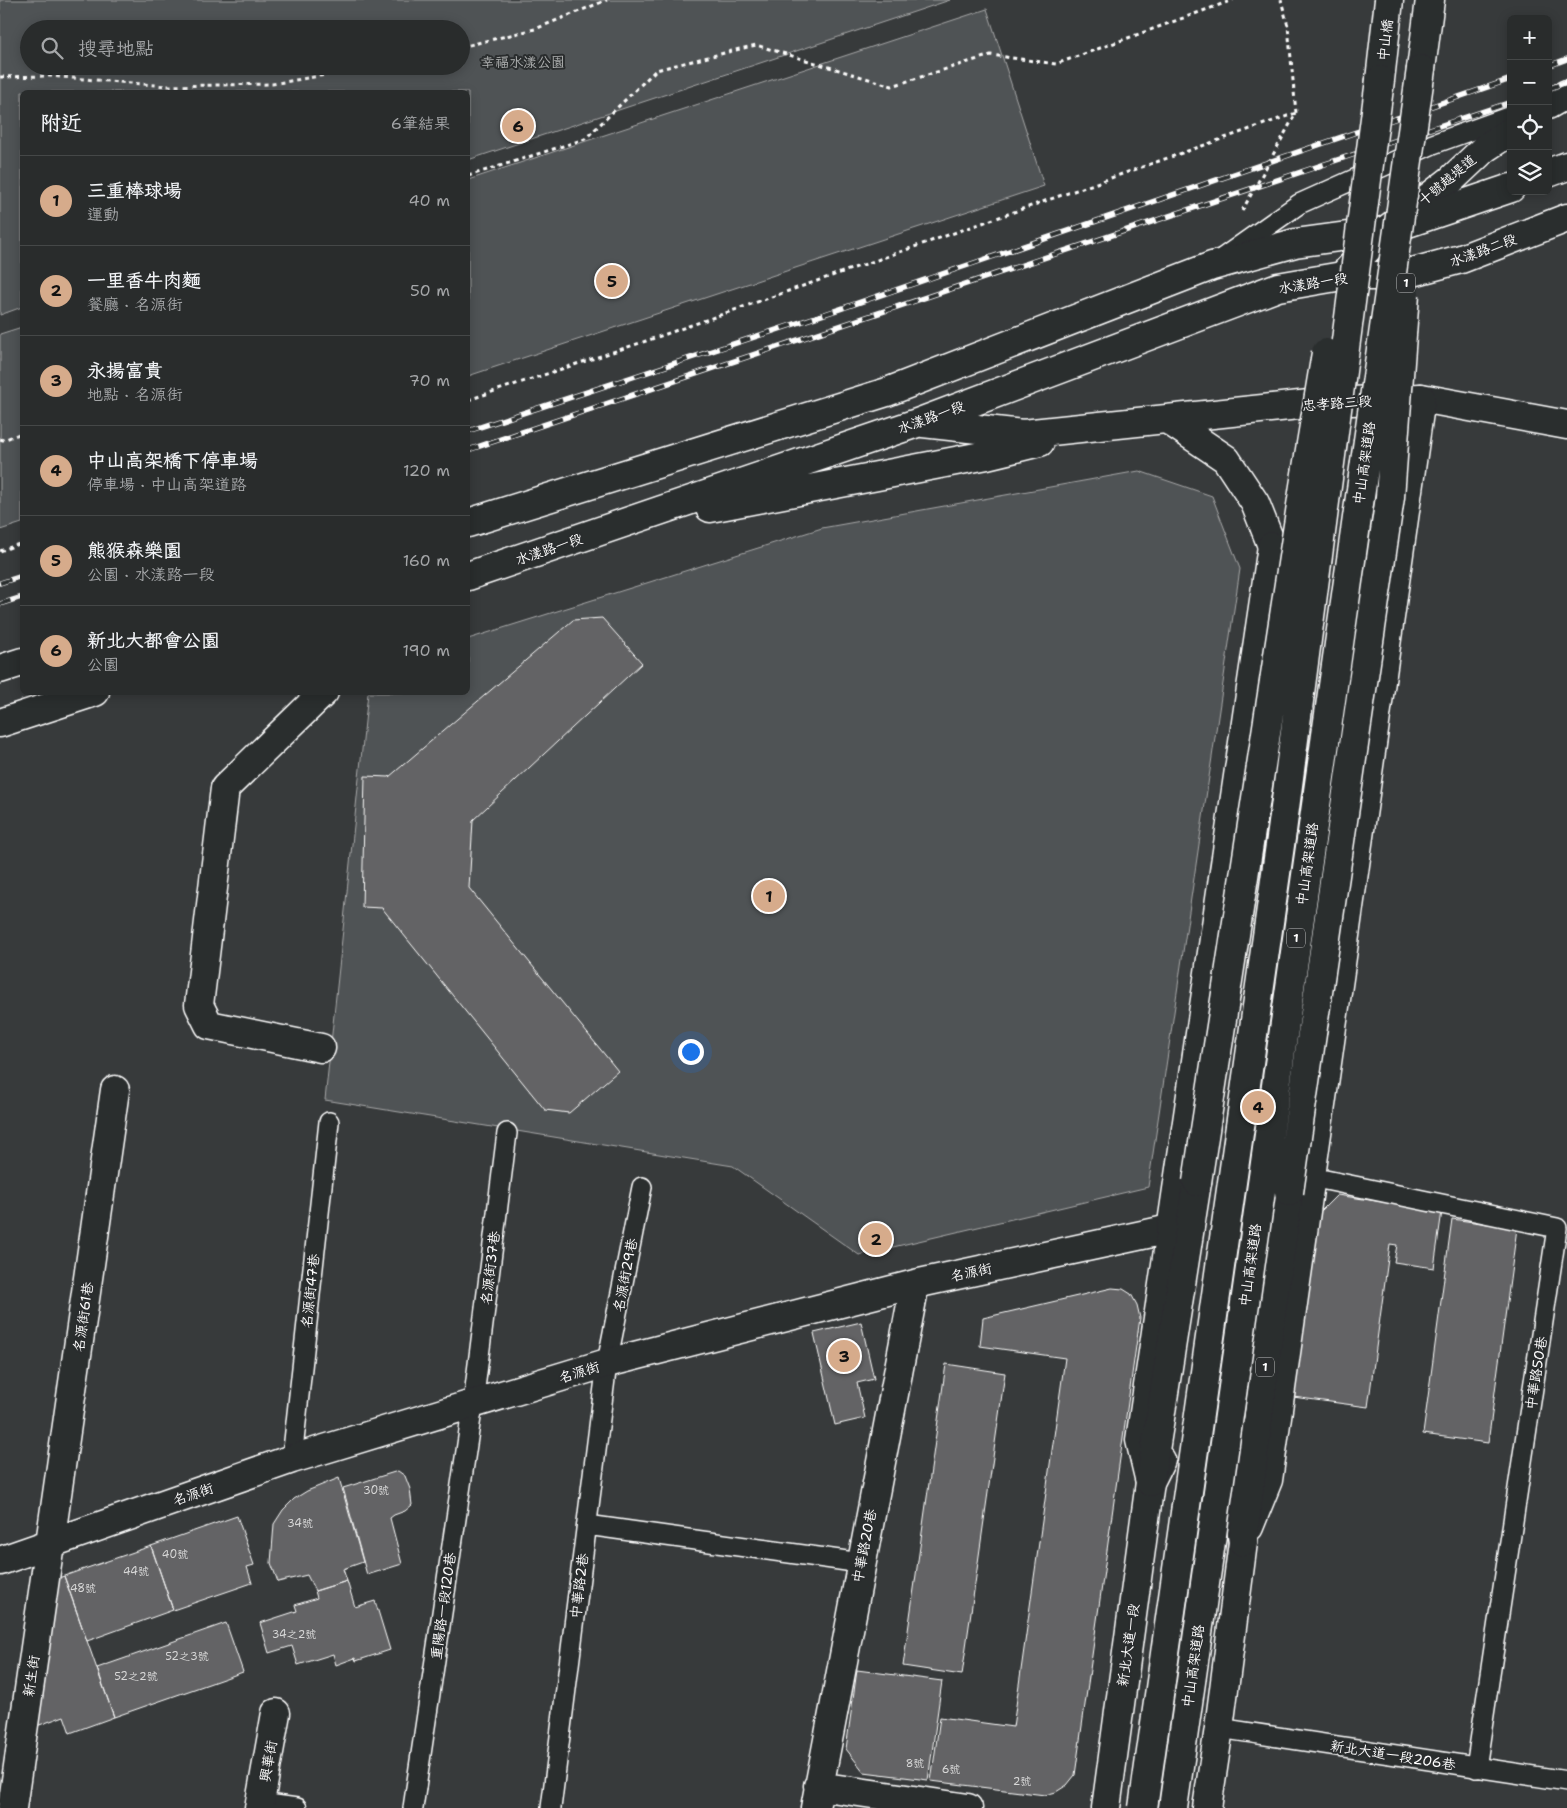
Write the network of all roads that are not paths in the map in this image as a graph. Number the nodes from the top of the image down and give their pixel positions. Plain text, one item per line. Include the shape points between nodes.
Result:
1 (1390, 0) edge
2 (1430, 0) edge
3 (1421, 69) junction
4 (1380, 80) junction
5 (1507, 117) edge
6 (1507, 134) edge
7 (1567, 166) edge
8 (1552, 172) edge
9 (1507, 189) edge
10 (1567, 218) edge
11 (1384, 231) junction
12 (1212, 266) junction
13 (1342, 276) junction
14 (1398, 276) junction
15 (887, 392) junction
16 (1421, 398) junction
17 (1387, 400) junction
18 (1328, 402) junction
19 (1168, 420) junction
20 (917, 422) junction
21 (1567, 424) edge
22 (1105, 426) junction
23 (470, 522) edge
24 (613, 527) junction
25 (1272, 546) junction
26 (470, 575) edge
27 (20, 663) edge
28 (1289, 663) junction
29 (0, 670) edge
30 (86, 695) edge
31 (321, 695) edge
32 (0, 723) edge
33 (321, 1048) dead end
34 (115, 1090) dead end
35 (329, 1122) dead end
36 (507, 1133) dead end
37 (1311, 1177) junction
38 (642, 1187) dead end
39 (1170, 1229) junction
40 (915, 1284) junction
41 (607, 1363) junction
42 (472, 1404) junction
43 (292, 1459) junction
44 (1150, 1482) junction
45 (587, 1525) junction
46 (1243, 1542) junction
47 (50, 1544) junction
48 (0, 1561) edge
49 (861, 1563) junction
50 (276, 1713) dead end
51 (1219, 1728) junction
52 (1476, 1768) junction
53 (1567, 1781) edge
54 (817, 1797) edge
55 (260, 1806) edge
56 (12, 1808) edge
57 (297, 1808) edge
58 (413, 1808) edge
59 (551, 1808) edge
60 (968, 1808) edge
61 (1106, 1808) edge
62 (1144, 1808) edge
63 (1173, 1808) edge
64 (1207, 1808) edge

1 - 4 main road, 中山橋 / 1
2 - 3 main road, 1
3 - 46 main road, 1, bridge via 1390,497 1271,1316
3 - 63 main road, 中山高架道路 / 1, bridge
4 - 44 main road, 1, bridge via 1334,311 1304,486
4 - 62 main road, 中山高架道路 / 1, bridge via 1283,821
5 - 12 lane via 1432,144 1299,204
6 - 11 main road, 十號越堤道
7 - 8 main road
9 - 11 main road
10 - 14 main road, 水漾路二段 via 1461,259
11 - 12 main road via 1295,243
11 - 13 main road, 十號越堤道
11 - 14 main road, 1
12 - 15 main road
13 - 14 main road, 水漾路一段
13 - 18 main road, 1
13 - 20 main road, 水漾路一段 via 1278,287
14 - 17 main road, 1
15 - 20 main road
15 - 23 main road
16 - 17 main road, 忠孝路三段
16 - 21 main road, 忠孝路三段
16 - 37 main road, 1
17 - 18 main road, 忠孝路三段
17 - 46 main road, 1 via 1313,882 1234,1478
18 - 19 main road, 忠孝路三段
18 - 28 main road, 1
19 - 22 main road, 忠孝路三段
19 - 25 main road via 1226,460 1255,503
20 - 22 main road via 1023,434
20 - 24 main road, 水漾路一段
22 - 24 main road via 987,455
24 - 26 main road, 水漾路一段
25 - 28 main road via 1283,600
25 - 39 main road, 1
27 - 29 main road
28 - 44 main road, 1 via 1168,1444
30 - 32 main road
31 - 33 main road via 225,788 199,1005 209,1025
34 - 47 main road, 名源街61巷
35 - 43 lane, 名源街47巷
36 - 42 lane, 名源街37巷
37 - 46 main road, 1 via 1268,1480
37 - 52 lane, 中華路50巷 via 1558,1228
38 - 41 lane, 名源街29巷
39 - 40 main road, 名源街
39 - 44 main road, 1 via 1140,1440
40 - 41 main road, 名源街
40 - 49 main road, 中華路20巷
41 - 42 main road, 名源街
41 - 45 lane, 中華路2巷
42 - 43 main road, 名源街
42 - 58 lane, 重陽路一段120巷
43 - 47 main road, 名源街
44 - 61 main road, 新北大道一段 / 1
45 - 49 lane
45 - 59 lane, 中華路2巷
46 - 51 main road, 1
47 - 48 main road, 名源街
47 - 56 main road, 新生街
49 - 54 main road, 中華路20巷
50 - 55 main road, 興華街
51 - 52 lane, 新北大道一段206巷
51 - 64 main road, 1
52 - 53 lane, 新北大道一段206巷
54 - 60 main road
55 - 57 lane

